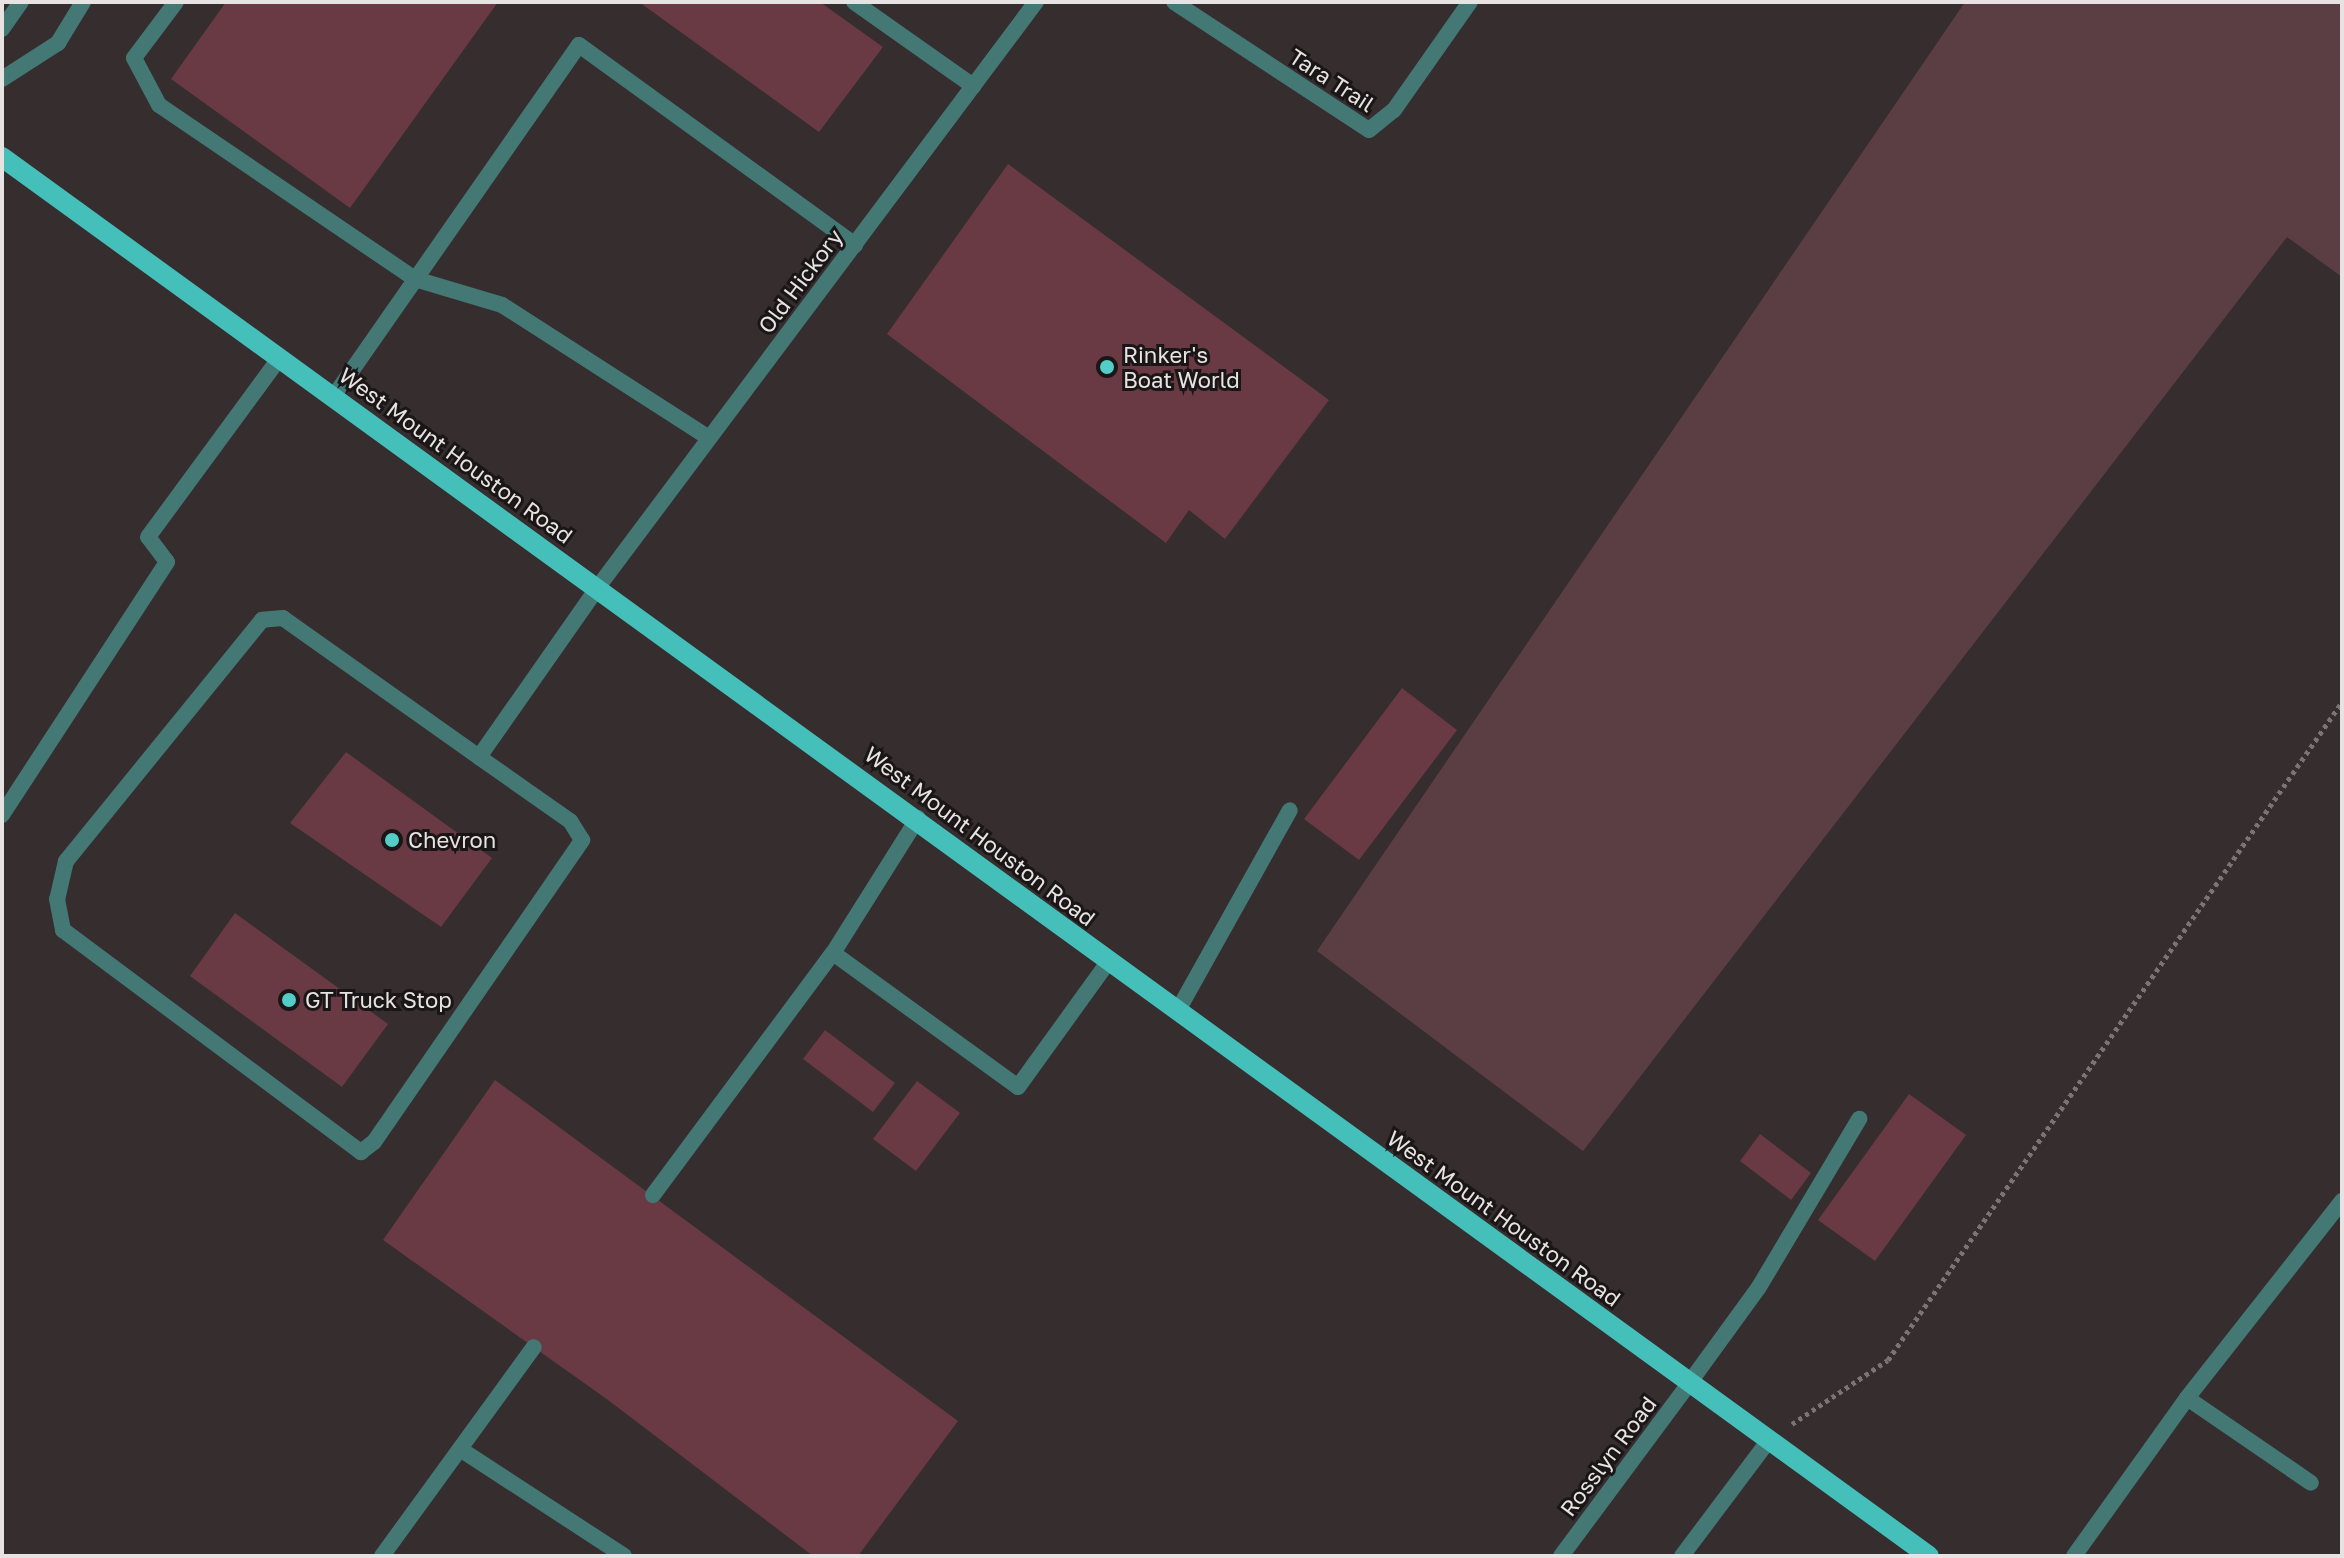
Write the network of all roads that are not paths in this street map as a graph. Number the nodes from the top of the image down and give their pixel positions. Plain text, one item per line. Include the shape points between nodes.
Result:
1 (21, 2) edge
2 (83, 2) edge
3 (176, 2) edge
4 (854, 2) edge
5 (1036, 2) edge
6 (1174, 2) edge
7 (1470, 2) edge
8 (2, 29) edge
9 (2, 79) edge
10 (973, 86) junction
11 (2, 157) edge
12 (855, 245) junction
13 (415, 279) junction
14 (280, 357) junction
15 (334, 396) junction
16 (709, 438) junction
17 (598, 587) junction
18 (479, 757) junction
19 (1290, 810) dead end
20 (2, 815) edge
21 (918, 818) junction
22 (833, 953) junction
23 (1108, 962) junction
24 (1177, 1012) junction
25 (1859, 1119) dead end
26 (653, 1195) dead end
27 (2342, 1201) edge
28 (534, 1347) dead end
29 (1690, 1382) junction
30 (2187, 1398) junction
31 (1769, 1440) junction
32 (460, 1449) junction
33 (2311, 1483) dead end
34 (382, 1556) edge
35 (624, 1556) edge
36 (1561, 1556) edge
37 (1682, 1556) edge
38 (1929, 1556) edge
39 (2074, 1556) edge

1 - 8 street
2 - 9 street via 58,43
3 - 13 street via 134,58 159,105
4 - 10 street
5 - 10 street, Old Hickory
6 - 7 street, Tara Trail via 1369,130 1394,110
10 - 12 street, Old Hickory
11 - 14 main road, West Mount Houston Road
12 - 13 street via 579,45
12 - 16 street, Old Hickory
13 - 15 street
13 - 16 street via 502,305 610,369
14 - 15 main road, West Mount Houston Road
14 - 20 street via 148,537 167,562
15 - 17 main road, West Mount Houston Road
16 - 17 street, Old Hickory
17 - 18 street, Old Hickory
17 - 21 main road, West Mount Houston Road
18 - 18 street via 570,821 582,840 383,1129 361,1152 63,930 57,899 66,861 262,620 283,618
19 - 24 street
21 - 22 street
21 - 23 main road, West Mount Houston Road
22 - 23 street via 1018,1087
22 - 26 street
23 - 24 main road, West Mount Houston Road
24 - 29 main road, West Mount Houston Road
25 - 29 street, Rosslyn Road via 1759,1287
27 - 30 street
28 - 32 street
29 - 31 main road, West Mount Houston Road
29 - 36 street, Rosslyn Road
30 - 33 street
30 - 39 street
31 - 37 street
31 - 38 main road, West Mount Houston Road
32 - 34 street
32 - 35 street

